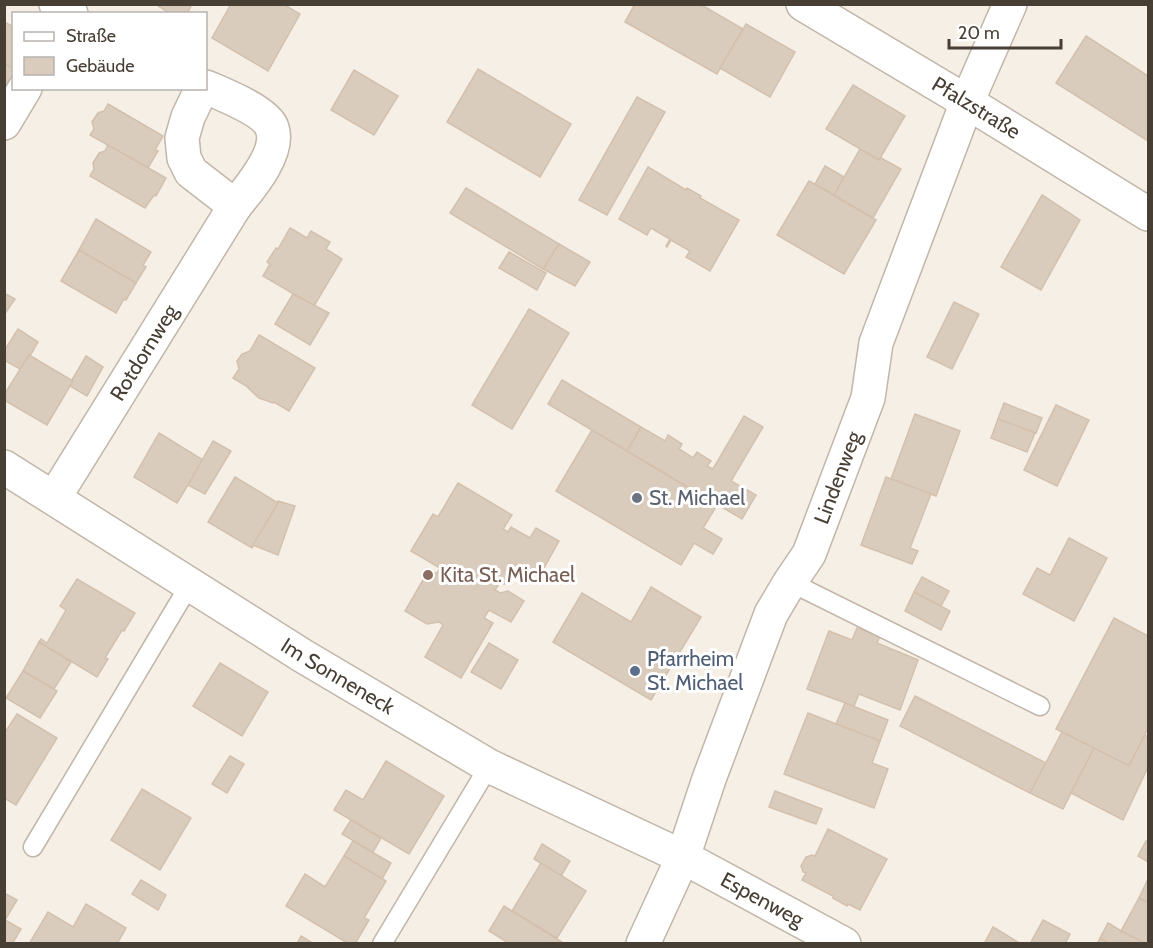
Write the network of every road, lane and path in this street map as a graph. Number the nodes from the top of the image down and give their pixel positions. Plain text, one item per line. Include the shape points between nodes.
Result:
1 (803, 4) edge
2 (1011, 4) edge
3 (207, 89) edge
4 (24, 90) edge
5 (203, 90) edge
6 (967, 102) junction
7 (4, 123) edge
8 (235, 206) junction
9 (1149, 214) edge
10 (4, 467) edge
11 (54, 498) junction
12 (790, 582) junction
13 (190, 584) junction
14 (1040, 706) dead end
15 (489, 766) junction
16 (33, 847) dead end
17 (682, 857) junction
18 (382, 944) edge
19 (643, 944) edge
20 (843, 944) edge

1 - 6 street, Pfalzstraße
2 - 6 street, Lindenweg
3 - 8 street, Rotdornweg via 234,98 264,117 272,127 271,152 252,186
4 - 7 street
5 - 8 street, Rotdornweg via 182,138 184,158 191,172
6 - 9 street, Pfalzstraße
6 - 12 street, Lindenweg via 876,343 867,398 809,554
8 - 11 street, Rotdornweg
10 - 11 street, Im Sonneneck
11 - 13 street, Im Sonneneck
12 - 14 lane
12 - 17 street, Lindenweg via 771,614
13 - 15 street, Im Sonneneck
13 - 16 lane
15 - 17 street, Im Sonneneck
15 - 18 lane
17 - 19 street, Lindenweg
17 - 20 street, Espenweg

